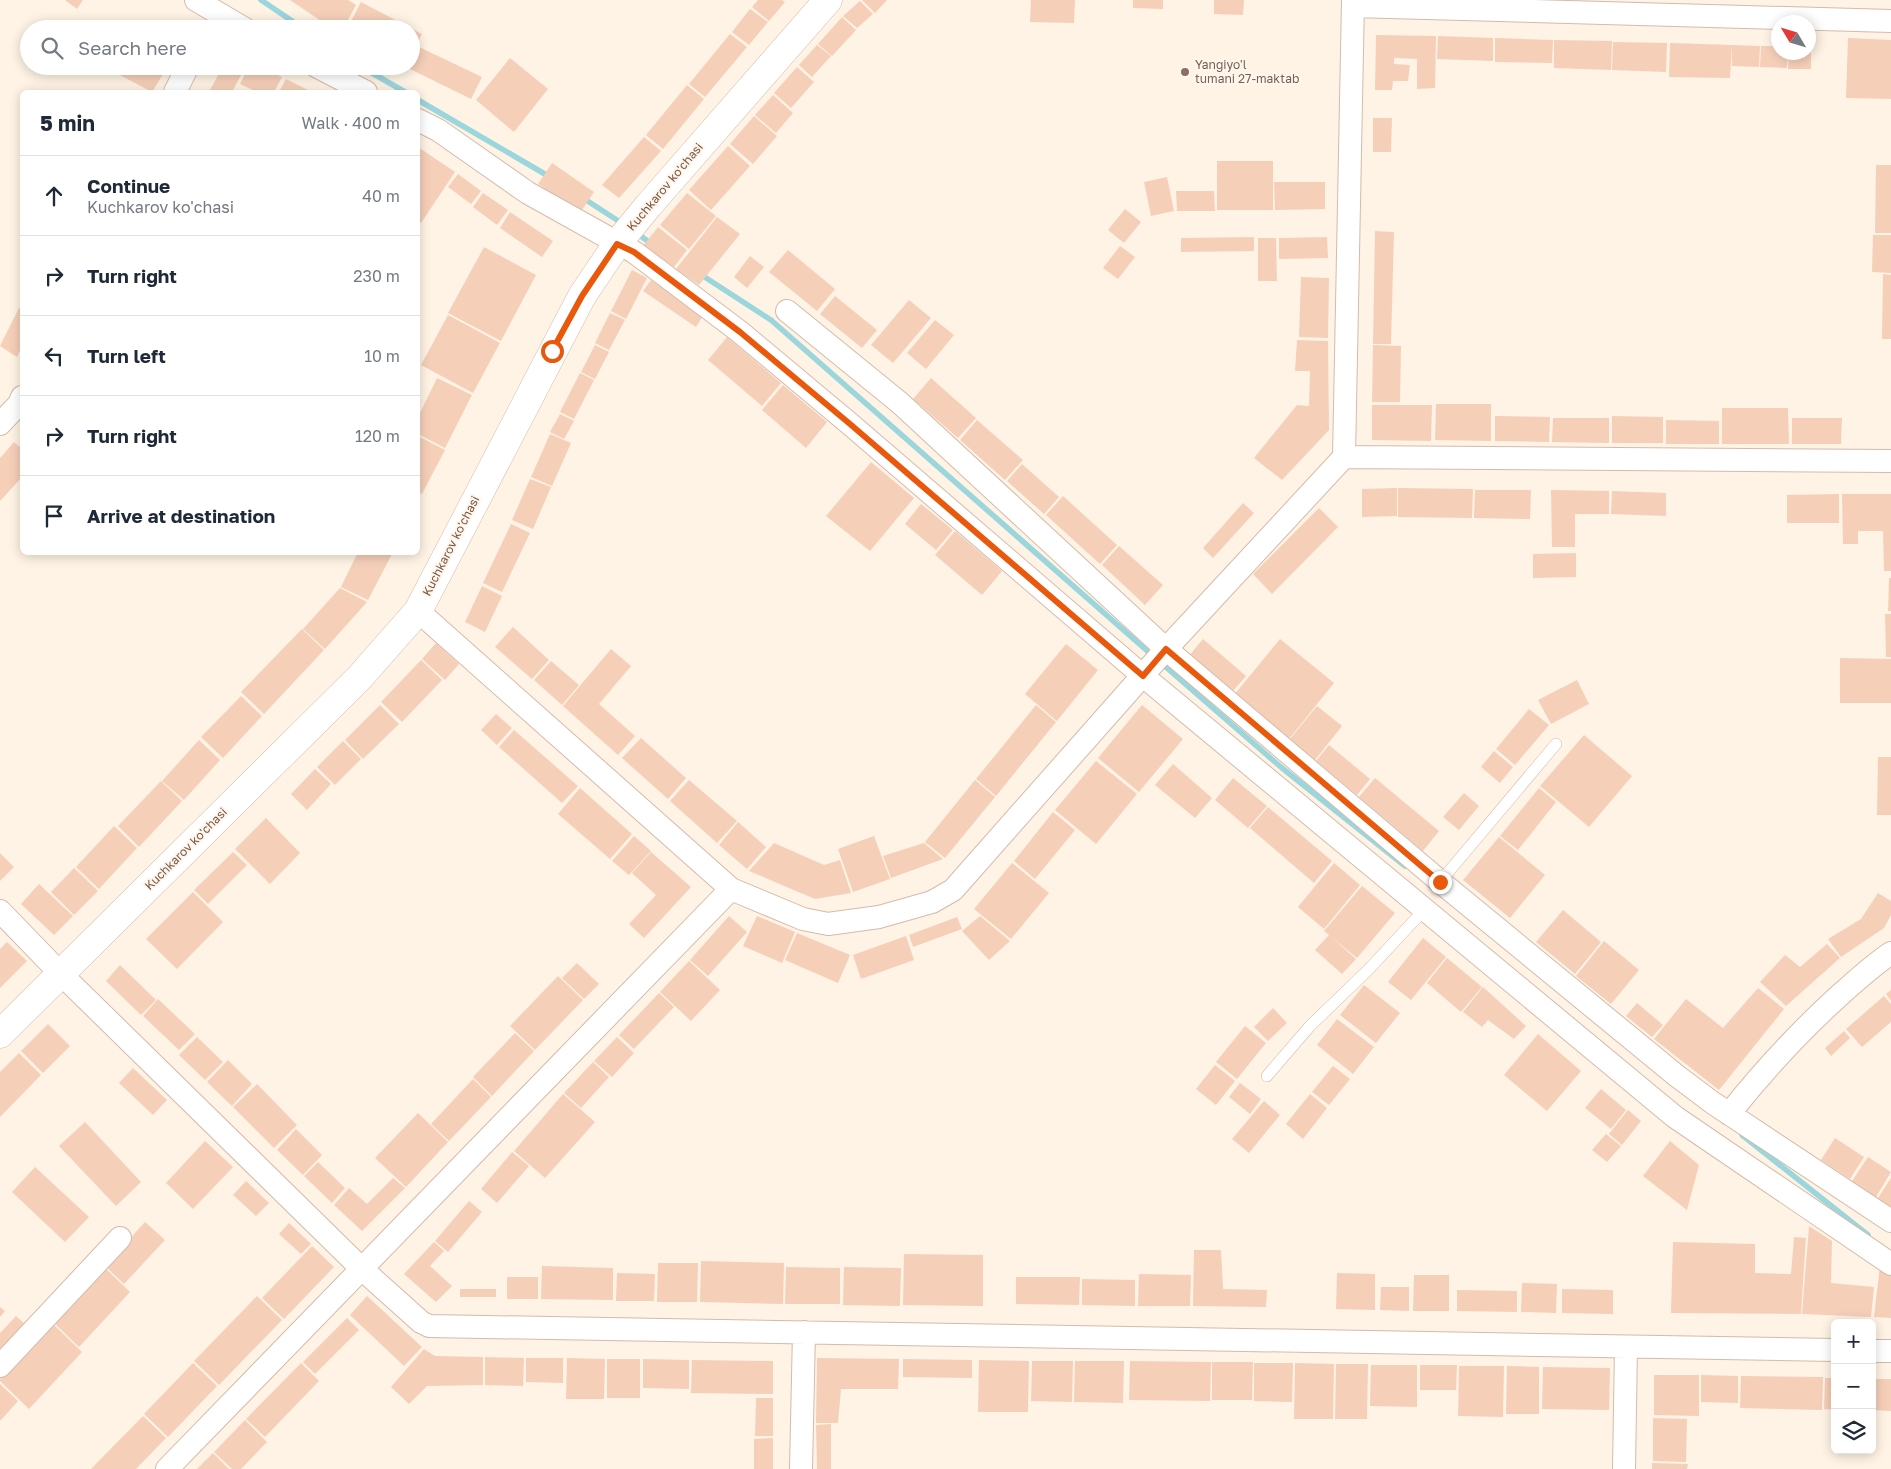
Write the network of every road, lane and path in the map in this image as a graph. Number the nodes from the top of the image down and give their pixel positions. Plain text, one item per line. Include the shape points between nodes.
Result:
1 (196, 0) edge
2 (828, 0) edge
3 (1353, 3) edge
4 (216, 11) edge
5 (230, 20) edge
6 (1891, 21) edge
7 (184, 75) edge
8 (333, 75) edge
9 (176, 90) edge
10 (362, 90) edge
11 (420, 121) edge
12 (617, 244) junction
13 (787, 311) dead end
14 (20, 402) edge
15 (0, 424) edge
16 (1344, 457) junction
17 (1891, 461) edge
18 (418, 611) junction
19 (1166, 650) junction
20 (1144, 675) junction
21 (1556, 744) dead end
22 (1440, 882) junction
23 (731, 888) junction
24 (1424, 910) junction
25 (0, 911) edge
26 (1891, 953) edge
27 (60, 973) junction
28 (0, 1034) edge
29 (1267, 1076) dead end
30 (1730, 1114) junction
31 (1891, 1221) edge
32 (120, 1238) dead end
33 (1891, 1264) edge
34 (363, 1270) junction
35 (804, 1332) junction
36 (1626, 1347) junction
37 (1831, 1350) edge
38 (1876, 1351) edge
39 (1891, 1352) edge
40 (0, 1366) edge
41 (167, 1469) edge
42 (801, 1469) edge
43 (1624, 1469) edge

1 - 4 street
2 - 12 main road, Kuchkarov ko'chasi
3 - 6 street
3 - 16 street
4 - 5 street
7 - 9 street
8 - 10 street
11 - 12 street via 528,193
12 - 18 main road, Kuchkarov ko'chasi via 582,296 556,343
12 - 20 street via 634,252 740,332
13 - 19 street via 900,403
14 - 15 street
16 - 17 street
16 - 19 street
18 - 23 street
18 - 27 main road, Kuchkarov ko'chasi via 360,678
19 - 20 street
19 - 22 street
20 - 23 street via 968,876 953,890 932,902 879,917 828,924 803,919
20 - 24 street
21 - 22 lane
22 - 30 street via 1677,1076
23 - 34 street
24 - 29 lane via 1310,1026
24 - 33 street via 1675,1117
25 - 27 street
26 - 30 street via 1803,1028 1768,1065
27 - 28 main road, Kuchkarov ko'chasi
27 - 34 street
30 - 31 street
32 - 40 street
34 - 35 street via 429,1326
34 - 41 street
35 - 36 street
35 - 42 street
36 - 37 street
36 - 43 street
38 - 39 street

